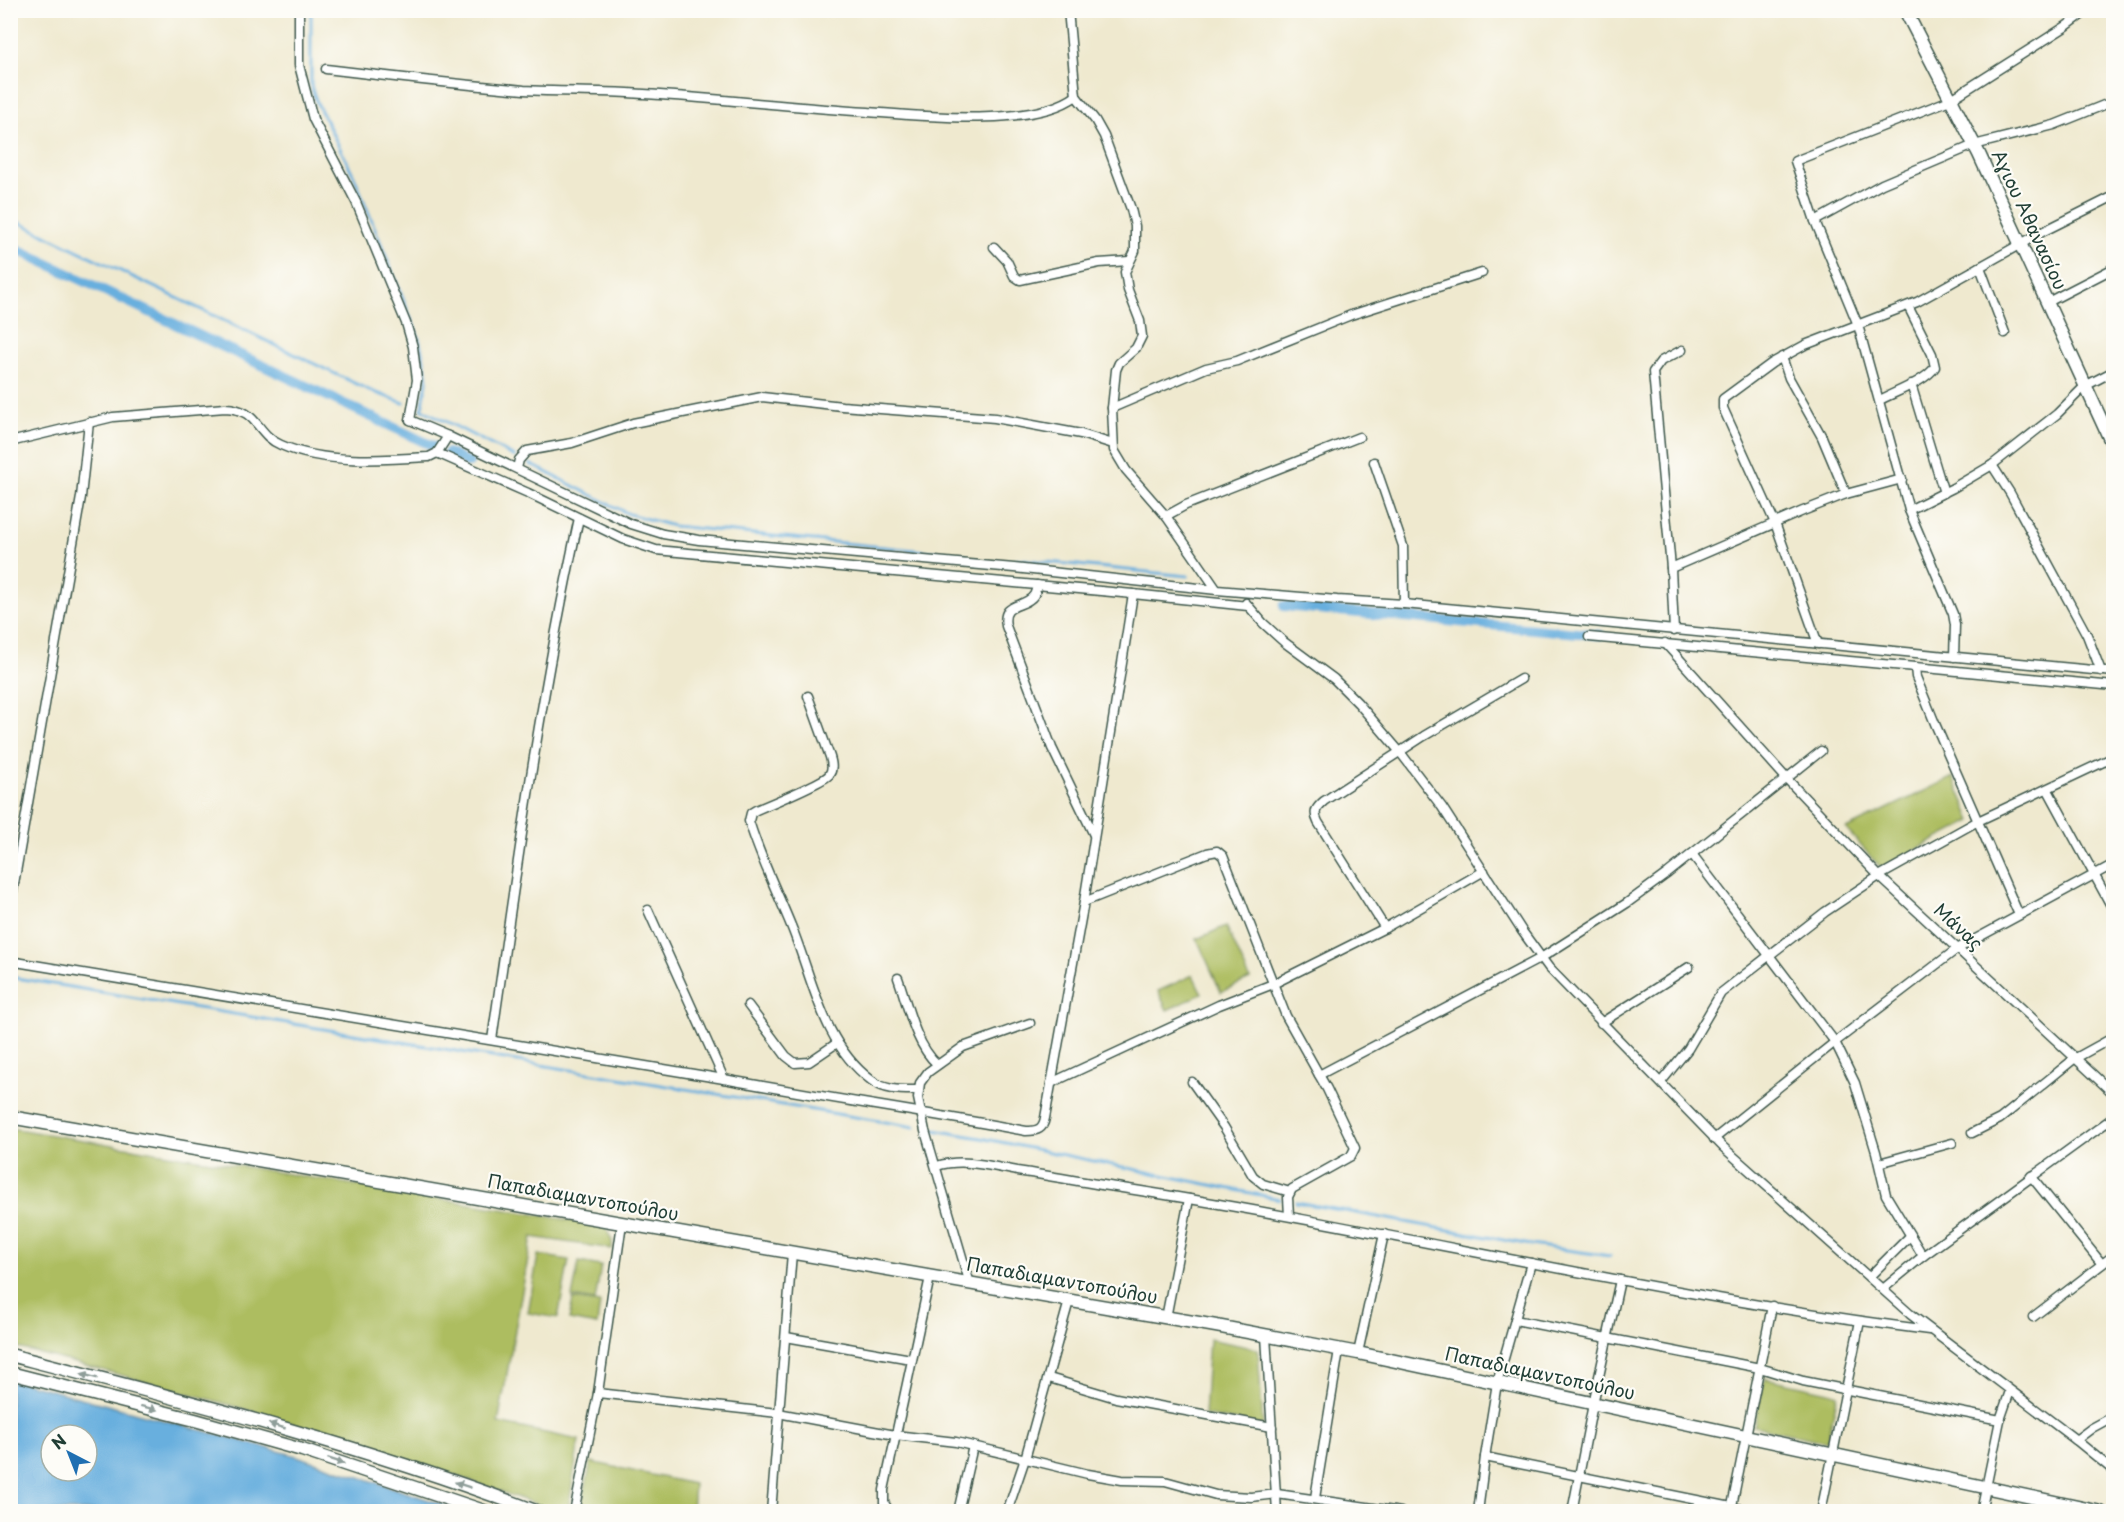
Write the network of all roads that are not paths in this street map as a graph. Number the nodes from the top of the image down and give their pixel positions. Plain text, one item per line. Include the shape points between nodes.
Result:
1 (299, 10) edge
2 (1068, 10) edge
3 (1905, 10) edge
4 (2088, 10) edge
5 (326, 69) dead end
6 (1076, 96) junction
7 (1950, 99) junction
8 (2114, 101) edge
9 (1974, 146) junction
10 (2114, 196) edge
11 (1815, 221) junction
12 (2020, 245) junction
13 (994, 247) dead end
14 (1129, 261) junction
15 (1980, 267) junction
16 (2114, 268) edge
17 (1482, 273) dead end
18 (2046, 303) junction
19 (1908, 306) junction
20 (1858, 325) junction
21 (2005, 333) dead end
22 (1682, 350) dead end
23 (1782, 357) junction
24 (2114, 371) edge
25 (1911, 384) junction
26 (2085, 386) junction
27 (1880, 400) junction
28 (1112, 408) junction
29 (89, 422) junction
30 (448, 436) junction
31 (1359, 437) dead end
32 (10, 442) edge
33 (1113, 444) junction
34 (2114, 448) edge
35 (437, 453) junction
36 (1374, 462) dead end
37 (1992, 465) junction
38 (517, 468) junction
39 (1902, 479) junction
40 (1944, 493) junction
41 (1846, 494) junction
42 (1909, 510) junction
43 (1167, 516) junction
44 (579, 518) junction
45 (1775, 523) junction
46 (1671, 568) junction
47 (1037, 585) junction
48 (1217, 590) junction
49 (1240, 592) junction
50 (1133, 594) junction
51 (1404, 604) junction
52 (1248, 606) junction
53 (1674, 631) junction
54 (1589, 637) dead end
55 (1665, 643) junction
56 (1818, 644) junction
57 (1954, 657) junction
58 (1915, 667) junction
59 (2101, 671) junction
60 (2114, 672) edge
61 (1521, 679) dead end
62 (2114, 686) edge
63 (808, 696) dead end
64 (1821, 751) dead end
65 (1400, 752) junction
66 (2114, 758) edge
67 (1786, 778) junction
68 (2048, 790) junction
69 (1978, 821) junction
70 (1094, 836) junction
71 (1692, 854) junction
72 (2114, 864) edge
73 (1484, 871) junction
74 (2094, 874) junction
75 (1879, 876) junction
76 (1084, 902) junction
77 (10, 907) edge
78 (648, 910) dead end
79 (2114, 911) edge
80 (2019, 915) junction
81 (1385, 928) junction
82 (1957, 949) junction
83 (1768, 956) junction
84 (1540, 958) junction
85 (10, 961) edge
86 (1689, 967) dead end
87 (898, 978) dead end
88 (1273, 984) junction
89 (748, 1005) dead end
90 (1030, 1023) dead end
91 (1601, 1023) junction
92 (2114, 1037) edge
93 (492, 1040) junction
94 (1835, 1042) junction
95 (837, 1044) junction
96 (2074, 1059) junction
97 (937, 1064) junction
98 (1319, 1075) junction
99 (724, 1078) junction
100 (1192, 1082) dead end
101 (1661, 1082) junction
102 (1051, 1083) junction
103 (919, 1090) junction
104 (2114, 1094) edge
105 (922, 1112) junction
106 (10, 1117) edge
107 (2114, 1117) edge
108 (1972, 1133) dead end
109 (1714, 1138) junction
110 (1952, 1143) dead end
111 (1879, 1163) junction
112 (937, 1166) junction
113 (2031, 1176) junction
114 (1290, 1192) junction
115 (1190, 1199) junction
116 (1289, 1216) junction
117 (622, 1223) junction
118 (1384, 1234) junction
119 (1910, 1236) junction
120 (792, 1253) junction
121 (2114, 1255) edge
122 (1923, 1256) junction
123 (1531, 1263) junction
124 (2102, 1264) junction
125 (930, 1277) junction
126 (1869, 1277) junction
127 (1620, 1280) junction
128 (970, 1284) junction
129 (1883, 1289) junction
130 (1069, 1301) junction
131 (1772, 1306) junction
132 (2033, 1317) dead end
133 (1166, 1318) junction
134 (1515, 1320) junction
135 (1860, 1321) junction
136 (1930, 1330) junction
137 (1266, 1336) junction
138 (786, 1337) junction
139 (1608, 1339) junction
140 (1339, 1350) junction
141 (1358, 1353) junction
142 (10, 1355) edge
143 (911, 1359) junction
144 (1760, 1368) junction
145 (10, 1373) edge
146 (1049, 1378) junction
147 (1497, 1383) junction
148 (1847, 1388) junction
149 (2010, 1391) junction
150 (598, 1393) junction
151 (1593, 1404) junction
152 (778, 1413) junction
153 (2114, 1416) edge
154 (2000, 1420) junction
155 (1272, 1426) junction
156 (895, 1435) junction
157 (1745, 1436) junction
158 (2076, 1440) junction
159 (973, 1446) junction
160 (1832, 1455) junction
161 (1485, 1457) junction
162 (1025, 1458) junction
163 (2113, 1469) edge
164 (1580, 1476) junction
165 (1986, 1487) junction
166 (1277, 1494) junction
167 (1315, 1498) junction
168 (1731, 1509) edge
169 (487, 1512) edge
170 (538, 1512) edge
171 (574, 1512) edge
172 (771, 1512) edge
173 (890, 1512) edge
174 (958, 1512) edge
175 (1007, 1512) edge
176 (1277, 1512) edge
177 (1401, 1512) edge
178 (1478, 1512) edge
179 (1572, 1512) edge
180 (1756, 1512) edge
181 (1821, 1512) edge
182 (1981, 1512) edge
183 (2101, 1512) edge

1 - 30 street via 300,71 313,119 356,202 413,347 417,380 410,420
2 - 6 street
3 - 7 main road, Αγιου Αθανασίου
4 - 7 street
5 - 6 street via 432,82 943,117 1040,111 1060,106
6 - 14 street via 1104,136 1131,209 1136,242
7 - 9 main road, Αγιου Αθανασίου
7 - 11 street via 1795,161
8 - 9 street via 2054,125
9 - 11 street via 1882,184
9 - 12 main road, Αγιου Αθανασίου
10 - 12 street
11 - 20 street
12 - 15 street
12 - 18 main road, Αγιου Αθανασίου
13 - 14 street via 1020,280 1099,263
14 - 28 street via 1125,279 1142,336 1116,370
15 - 19 street
15 - 21 street
16 - 18 street
17 - 28 street via 1351,315 1242,359 1206,368
18 - 26 main road, Αγιου Αθανασίου
19 - 20 street
19 - 25 street via 1935,363 1933,370
20 - 23 street
20 - 27 street
22 - 46 street via 1661,361 1653,372
23 - 41 street
23 - 45 street via 1725,395 1722,403
24 - 26 street
25 - 27 street
25 - 40 street
26 - 34 main road, Αγιου Αθανασίου
26 - 37 street via 2062,410
27 - 39 street
28 - 33 street
29 - 32 street
29 - 35 street via 137,414 237,409 247,413 278,444 317,456 425,458
29 - 77 street via 81,497
30 - 35 street
30 - 38 street
31 - 43 street
33 - 38 street via 1002,419 762,397 633,423 579,442 527,452
33 - 43 street via 1122,465
35 - 44 street
36 - 51 street via 1402,546
37 - 40 street
37 - 59 street via 2087,635
38 - 48 street via 631,524 681,537
39 - 41 street
39 - 42 street
40 - 42 street
41 - 45 street
42 - 57 street via 1953,614
43 - 48 street
44 - 47 street via 622,539 665,551
44 - 93 street via 529,792
45 - 46 street
45 - 56 street
46 - 53 street
47 - 50 street
47 - 70 street via 1032,598 1008,611 1006,626 1053,748
48 - 49 street
49 - 51 street
49 - 52 street
50 - 52 street
50 - 70 street
51 - 53 street
52 - 65 street via 1284,642 1347,691
53 - 56 street
54 - 55 street
55 - 58 street
55 - 67 street, Μάνας
56 - 57 street
57 - 59 street
58 - 62 street
58 - 69 street
59 - 60 street
61 - 65 street
63 - 95 street via 830,757 830,774 756,810 749,821
64 - 67 street
65 - 73 street
65 - 81 street via 1324,801 1315,811 1323,832
66 - 68 street
67 - 71 street
67 - 75 street, Μάνας
68 - 69 street
68 - 74 street
69 - 75 street
69 - 80 street
70 - 76 street
71 - 83 street
71 - 84 street via 1640,895
72 - 74 street
73 - 81 street
73 - 84 street
74 - 79 street
74 - 80 street
75 - 82 street, Μάνας
75 - 83 street
76 - 88 street via 1216,851 1224,859
76 - 102 street
78 - 99 street
80 - 82 street
81 - 88 street
82 - 94 street
82 - 96 street, Μάνας
83 - 94 street
83 - 101 street via 1721,993
84 - 91 street
84 - 98 street
85 - 93 street
86 - 91 street
87 - 97 street via 920,1039
88 - 98 street
88 - 102 street via 1218,1005
89 - 95 street via 795,1063 809,1062
90 - 97 street via 969,1044
91 - 101 street
92 - 96 street
93 - 99 street
94 - 109 street
94 - 111 street via 1855,1083
95 - 103 street via 876,1084 894,1090
96 - 104 street, Μάνας
96 - 108 street via 2000,1119
97 - 103 street via 921,1080
98 - 114 street via 1355,1149 1351,1156
99 - 105 street
100 - 114 street via 1253,1176 1263,1184
101 - 109 street
102 - 105 street via 1045,1121 1038,1131
103 - 105 street
105 - 112 street
106 - 117 main road, Παπαδιαμαντοπούλου
107 - 113 street
109 - 126 street
110 - 111 street
111 - 119 street via 1888,1201
112 - 115 street via 971,1163
112 - 128 street
113 - 122 street
113 - 124 street
114 - 116 street
115 - 116 street
115 - 133 street
116 - 118 street
117 - 120 main road, Παπαδιαμαντοπούλου
117 - 150 street
118 - 123 street
118 - 141 street
119 - 122 street
119 - 126 street
120 - 125 main road, Παπαδιαμαντοπούλου
120 - 138 street
121 - 124 street
122 - 129 street
123 - 127 street
123 - 134 street
124 - 132 street
125 - 128 main road, Παπαδιαμαντοπούλου
125 - 143 street
126 - 129 street
127 - 131 street
127 - 139 street
128 - 130 main road, Παπαδιαμαντοπούλου
129 - 136 street
130 - 133 main road, Παπαδιαμαντοπούλου
130 - 146 street
131 - 135 street
131 - 144 street
133 - 137 main road, Παπαδιαμαντοπούλου
134 - 139 street
134 - 147 street
135 - 136 street
135 - 148 street
136 - 149 street
137 - 140 main road, Παπαδιαμαντοπούλου
137 - 155 street
138 - 143 street
138 - 152 street
139 - 144 street
139 - 151 street
140 - 141 main road, Παπαδιαμαντοπούλου
140 - 167 street
141 - 147 main road, Παπαδιαμαντοπούλου
170 -> 142 main road via 309,1435
143 - 156 street
144 - 148 street
144 - 157 street
145 -> 169 main road via 302,1450
146 - 155 street via 1116,1398
146 - 162 street
147 - 151 main road, Παπαδιαμαντοπούλου
147 - 161 street
148 - 154 street
148 - 160 street
149 - 154 street
149 - 158 street
150 - 152 street
150 - 171 street
151 - 157 main road, Παπαδιαμαντοπούλου
151 - 164 street
152 - 156 street
152 - 172 street
153 - 158 street
154 - 165 street
155 - 166 street
156 - 159 street
156 - 173 street via 884,1490 884,1503
157 - 160 main road, Παπαδιαμαντοπούλου
157 - 168 street
158 - 163 street
159 - 162 street
159 - 174 street
160 - 165 main road, Παπαδιαμαντοπούλου
160 - 181 street
161 - 164 street
161 - 178 street
162 - 166 street via 1115,1479 1165,1481 1216,1495
162 - 175 street
164 - 168 street
164 - 179 street
165 - 182 street
165 - 183 main road, Παπαδιαμαντοπούλου
166 - 167 street
166 - 176 street
167 - 177 street
168 - 180 street

